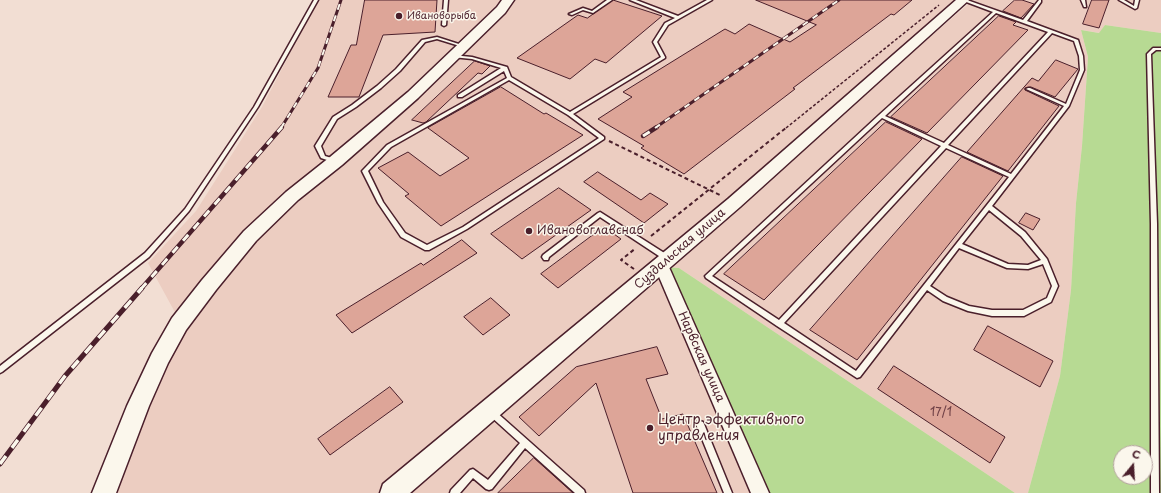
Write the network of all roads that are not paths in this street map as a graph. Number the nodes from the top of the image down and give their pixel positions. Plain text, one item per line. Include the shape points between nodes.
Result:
1 (316, 0) edge
2 (446, 0) edge
3 (508, 0) edge
4 (610, 0) edge
5 (632, 0) edge
6 (710, 0) edge
7 (963, 0) edge
8 (1082, 0) edge
9 (1121, 0) edge
10 (1136, 0) edge
11 (1040, 2) dead end
12 (1085, 6) dead end
13 (995, 12) junction
14 (571, 14) dead end
15 (677, 18) junction
16 (1024, 22) junction
17 (444, 25) dead end
18 (1051, 31) junction
19 (1161, 49) edge
20 (458, 51) junction
21 (505, 68) junction
22 (509, 78) junction
23 (1028, 90) dead end
24 (460, 96) dead end
25 (1067, 106) junction
26 (570, 114) junction
27 (881, 116) junction
28 (945, 145) junction
29 (336, 161) junction
30 (1012, 176) junction
31 (988, 206) junction
32 (958, 245) junction
33 (546, 258) dead end
34 (1045, 261) junction
35 (659, 267) junction
36 (926, 286) junction
37 (779, 324) junction
38 (0, 370) edge
39 (490, 410) junction
40 (700, 424) dead end
41 (525, 442) junction
42 (104, 493) edge
43 (392, 493) edge
44 (454, 493) edge
45 (581, 493) edge
46 (728, 493) edge
47 (760, 493) edge
48 (1155, 493) edge

1 - 38 lane via 256,107 187,210 147,255
2 - 17 lane
3 - 20 main road via 501,10
4 - 14 lane via 592,12 582,10
5 - 15 lane
6 - 15 lane
7 - 13 lane
7 - 35 main road, Суздальская улица
8 - 12 lane
9 - 10 lane via 1135,8
11 - 16 lane
13 - 16 lane
13 - 27 lane
15 - 26 lane via 666,24 655,42 663,57
16 - 18 lane
18 - 25 lane via 1076,40 1081,56 1082,70
18 - 28 lane
19 - 48 lane via 1155,49 1149,54 1154,224
20 - 21 lane
20 - 29 main road via 413,95
20 - 29 lane via 437,38 424,41 379,87 335,118 318,146 323,157
21 - 22 lane
21 - 24 lane
22 - 26 lane
22 - 26 lane via 389,146 365,170 381,203 403,235 427,248 465,228 602,138
23 - 25 lane
25 - 30 lane
27 - 28 lane
27 - 37 lane via 708,276
28 - 30 lane
28 - 37 lane
29 - 42 main road via 292,196 250,236 179,324 138,406
30 - 31 lane
31 - 32 lane
31 - 34 lane via 1023,234
32 - 34 lane via 1007,266 1028,267
32 - 36 lane
33 - 35 lane via 600,214 644,242
34 - 36 lane via 1055,286 1049,300 1024,313 992,313 968,308 945,299
35 - 39 main road, Суздальская улица
35 - 47 street, Нарвская улица
36 - 37 lane via 857,375
39 - 41 lane
39 - 43 main road, Суздальская улица
40 - 46 lane
41 - 44 lane via 489,486 473,473
41 - 45 lane

